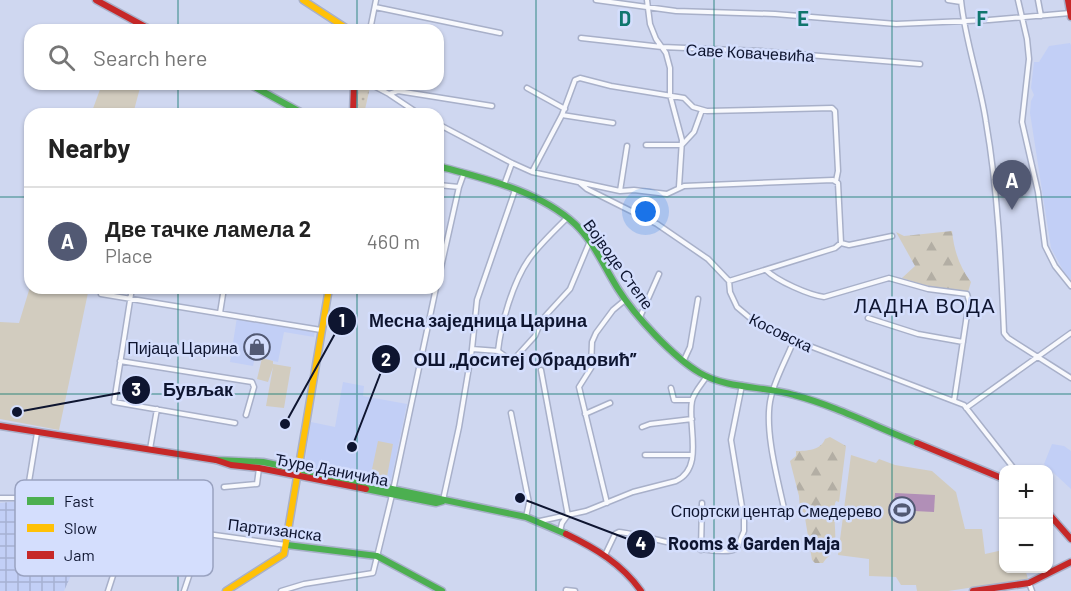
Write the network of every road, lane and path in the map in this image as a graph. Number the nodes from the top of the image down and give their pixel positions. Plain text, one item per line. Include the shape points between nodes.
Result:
1 (96, 0) edge
2 (303, 0) edge
3 (318, 0) edge
4 (376, 0) edge
5 (596, 0) edge
6 (647, 0) edge
7 (948, 0) edge
8 (1018, 0) edge
9 (1038, 0) edge
10 (1068, 0) edge
11 (961, 1) edge
12 (375, 7) junction
13 (315, 9) junction
14 (647, 9) junction
15 (1071, 15) edge
16 (1041, 16) junction
17 (1022, 17) junction
18 (963, 22) junction
19 (140, 24) edge
20 (339, 24) edge
21 (371, 24) edge
22 (500, 33) dead end
23 (581, 38) dead end
24 (662, 47) junction
25 (920, 64) dead end
26 (526, 88) dead end
27 (260, 90) edge
28 (354, 90) edge
29 (381, 90) edge
30 (389, 94) junction
31 (670, 95) junction
32 (492, 106) dead end
33 (293, 108) edge
34 (353, 108) edge
35 (410, 108) edge
36 (565, 109) junction
37 (702, 110) junction
38 (562, 115) junction
39 (613, 123) dead end
40 (444, 127) edge
41 (646, 145) dead end
42 (682, 145) junction
43 (627, 146) dead end
44 (512, 163) junction
45 (444, 168) edge
46 (532, 172) junction
47 (464, 173) junction
48 (836, 181) junction
49 (580, 183) junction
50 (444, 186) edge
51 (504, 186) junction
52 (459, 187) junction
53 (679, 187) junction
54 (515, 190) junction
55 (620, 191) junction
56 (568, 218) junction
57 (892, 236) dead end
58 (590, 241) junction
59 (841, 243) junction
60 (444, 254) edge
61 (766, 270) junction
62 (659, 274) dead end
63 (729, 281) junction
64 (1071, 286) edge
65 (101, 294) dead end
66 (131, 294) edge
67 (223, 294) edge
68 (328, 294) edge
69 (435, 294) edge
70 (130, 299) junction
71 (698, 299) dead end
72 (624, 300) junction
73 (220, 313) junction
74 (640, 316) junction
75 (868, 318) dead end
76 (321, 330) junction
77 (1071, 333) edge
78 (794, 340) junction
79 (963, 342) junction
80 (472, 349) junction
81 (498, 351) junction
82 (1038, 357) junction
83 (684, 360) junction
84 (120, 361) junction
85 (541, 370) dead end
86 (707, 376) junction
87 (1071, 378) edge
88 (742, 386) junction
89 (671, 388) dead end
90 (773, 390) junction
91 (692, 400) junction
92 (954, 402) junction
93 (610, 403) dead end
94 (966, 408) junction
95 (157, 409) junction
96 (511, 413) dead end
97 (585, 414) junction
98 (246, 415) dead end
99 (692, 418) junction
100 (235, 423) dead end
101 (0, 426) edge
102 (642, 427) dead end
103 (37, 433) junction
104 (150, 450) junction
105 (645, 455) dead end
106 (692, 455) junction
107 (216, 460) junction
108 (1011, 465) edge
109 (259, 468) junction
110 (297, 473) junction
111 (999, 477) edge
112 (29, 480) edge
113 (224, 487) dead end
114 (392, 492) junction
115 (443, 501) junction
116 (607, 503) junction
117 (702, 503) dead end
118 (568, 516) junction
119 (526, 517) junction
120 (786, 517) dead end
121 (1053, 519) edge
122 (537, 521) junction
123 (560, 532) junction
124 (213, 535) edge
125 (1071, 539) edge
126 (287, 545) junction
127 (701, 550) junction
128 (605, 555) junction
129 (377, 556) junction
130 (1071, 562) edge
131 (113, 576) edge
132 (189, 576) edge
133 (1029, 583) junction
134 (566, 590) edge
135 (108, 591) edge
136 (184, 591) edge
137 (226, 591) edge
138 (280, 591) edge
139 (442, 591) edge
140 (575, 591) edge
141 (641, 591) edge
142 (973, 591) edge
143 (1032, 591) edge

1 - 19 street
2 - 13 street
3 - 13 street
4 - 12 street
5 - 14 street
6 - 14 street
7 - 11 street
8 - 17 street
9 - 16 street
10 - 15 street
11 - 18 street
12 - 21 street
12 - 22 street
13 - 20 street
14 - 18 street via 877,23
14 - 24 street
15 - 16 street
16 - 17 street
17 - 18 street
17 - 64 street via 1029,59 1022,122 1045,246
18 - 82 street via 986,119 995,179 1004,333
23 - 24 street, Саве Ковачевића
24 - 25 street, Саве Ковачевића
24 - 31 street via 670,68
26 - 36 street
27 - 33 street
28 - 34 street
29 - 30 street
30 - 32 street via 398,91
30 - 35 street
31 - 36 street via 580,78 575,80
31 - 37 street via 686,99
31 - 42 street
36 - 38 street
37 - 42 street via 694,132
37 - 48 street via 832,108
38 - 39 street
38 - 46 street
40 - 44 street, Косовска
41 - 42 street
42 - 53 street
43 - 55 street
44 - 46 street, Косовска
44 - 51 street
45 - 47 street, Војводе Степе
46 - 49 street, Косовска
47 - 51 street, Војводе Степе
47 - 52 street
48 - 53 street, Косовска
48 - 59 street
49 - 55 street, Косовска
49 - 63 street, Косовска via 679,238 714,264
50 - 52 street
51 - 54 street, Војводе Степе
52 - 60 street
53 - 55 street, Косовска via 667,194
54 - 56 street, Војводе Степе
54 - 80 street via 477,300
56 - 58 street, Војводе Степе
56 - 81 street via 523,268
57 - 59 street via 849,245
58 - 72 street, Војводе Степе
58 - 81 street via 570,289 541,321 535,336 515,358 508,359
59 - 61 street
61 - 63 street
61 - 79 street via 824,297 889,278 968,295
62 - 74 street
63 - 78 street, Косовска via 731,297 742,312 756,323
65 - 70 street
66 - 70 street
67 - 73 street
68 - 76 street
69 - 114 street
70 - 73 street
70 - 84 street
71 - 83 street
72 - 74 street, Војводе Степе
72 - 97 street via 593,338 591,368 579,387
73 - 76 street
74 - 83 street, Војводе Степе
75 - 79 street via 918,334
76 - 110 street
77 - 82 street
78 - 90 street
78 - 92 street, Косовска
79 - 92 street
80 - 81 street
80 - 115 street
82 - 87 street
82 - 94 street
83 - 86 street, Војводе Степе
84 - 95 street via 114,402
84 - 98 street via 252,382
85 - 118 street
86 - 88 street, Војводе Степе
86 - 91 street
88 - 90 street, Војводе Степе
88 - 127 street via 731,440 744,531 735,550
89 - 91 street via 674,400
90 - 111 street, Војводе Степе via 814,400
90 - 120 street via 770,428
91 - 99 street
92 - 94 street, Косовска
93 - 97 street
94 - 108 street
95 - 100 street
95 - 104 street
96 - 119 street via 529,504
97 - 116 street
99 - 102 street
99 - 106 street
101 - 103 street, Ђуре Даничића
103 - 104 street, Ђуре Даничића
103 - 112 street
104 - 107 street, Ђуре Даничића
105 - 106 street
106 - 116 street via 680,480
107 - 109 street, Ђуре Даничића
107 - 110 street, Ђуре Даничића via 256,462
109 - 110 street, Ђуре Даничића
109 - 113 street via 257,484
110 - 114 street, Ђуре Даничића
110 - 126 street
114 - 115 street, Ђуре Даничића
114 - 129 street
115 - 119 street, Ђуре Даничића
116 - 118 street
117 - 127 street
118 - 122 street
118 - 123 street
119 - 122 street, Ђуре Даничића
121 - 125 street
122 - 123 street, Ђуре Даничића
123 - 128 street, Ђуре Даничића
124 - 126 street, Партизанска
126 - 129 street, Партизанска
126 - 137 street via 280,558
127 - 128 street via 619,532
128 - 141 street, Ђуре Даничића via 630,574
129 - 138 street via 372,573
129 - 139 street, Партизанска
130 - 133 street
131 - 135 street
132 - 136 street
133 - 142 street
133 - 143 street
134 - 140 street

